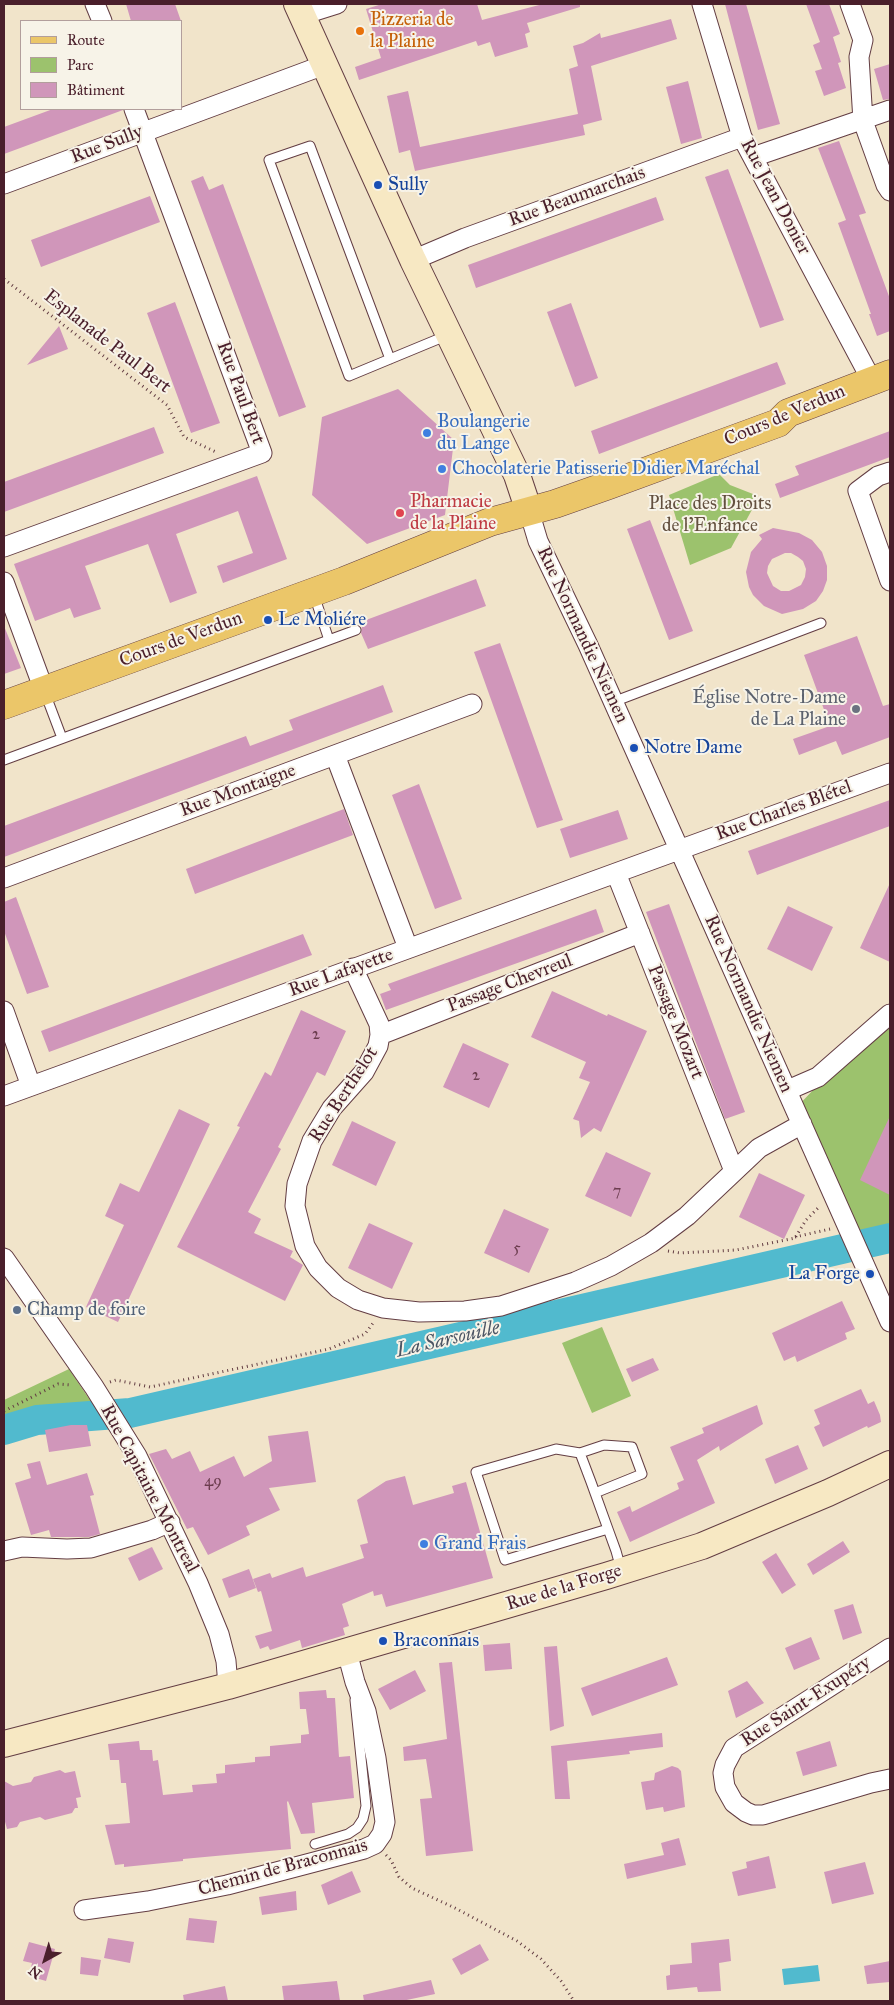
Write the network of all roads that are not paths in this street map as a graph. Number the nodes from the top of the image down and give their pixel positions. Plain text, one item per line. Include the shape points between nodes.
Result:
1 (95, 4) edge
2 (337, 4) edge
3 (702, 4) edge
4 (850, 4) edge
5 (862, 4) edge
6 (299, 9) edge
7 (102, 20) edge
8 (863, 40) junction
9 (324, 65) junction
10 (134, 110) edge
11 (890, 110) edge
12 (863, 121) junction
13 (143, 132) junction
14 (742, 137) junction
15 (752, 157) junction
16 (4, 184) edge
17 (890, 191) edge
18 (413, 260) junction
19 (448, 335) junction
20 (390, 359) junction
21 (881, 378) edge
22 (890, 472) edge
23 (529, 511) junction
24 (4, 546) edge
25 (890, 580) edge
26 (4, 582) edge
27 (313, 592) junction
28 (820, 624) dead end
29 (356, 630) dead end
30 (329, 640) junction
31 (44, 690) junction
32 (613, 702) junction
33 (472, 704) dead end
34 (4, 705) edge
35 (62, 738) junction
36 (335, 755) junction
37 (4, 760) edge
38 (890, 773) edge
39 (678, 849) junction
40 (616, 873) junction
41 (4, 878) edge
42 (640, 933) junction
43 (408, 948) junction
44 (353, 968) junction
45 (4, 1011) edge
46 (890, 1014) edge
47 (380, 1035) junction
48 (31, 1086) junction
49 (788, 1090) junction
50 (4, 1096) edge
51 (802, 1124) junction
52 (734, 1171) junction
53 (4, 1258) edge
54 (890, 1322) edge
55 (580, 1453) junction
56 (890, 1464) edge
57 (594, 1493) junction
58 (170, 1522) junction
59 (608, 1529) junction
60 (4, 1551) edge
61 (622, 1571) junction
62 (890, 1648) edge
63 (347, 1652) junction
64 (355, 1682) junction
65 (228, 1686) junction
66 (4, 1744) edge
67 (890, 1779) edge
68 (315, 1844) dead end
69 (84, 1910) dead end

1 - 7 street
2 - 6 street
3 - 14 street, Rue Jean Donier
4 - 8 street
5 - 8 street via 874,36
6 - 9 main road, Rue Normandie Niemen
8 - 12 street via 859,57
9 - 13 street, Rue Sully
9 - 18 main road, Rue Normandie Niemen
10 - 13 street
11 - 12 street
12 - 15 street
12 - 17 street
13 - 16 street, Rue Sully
13 - 24 street, Rue Paul Bert via 262,453
14 - 15 street, Rue Jean Donier
14 - 18 street, Rue Beaumarchais
15 - 21 street, Rue Jean Donier
18 - 19 main road, Rue Normandie Niemen
19 - 20 lane
19 - 23 main road, Rue Normandie Niemen via 517,475
20 - 20 lane via 348,376 269,160 310,146
21 - 23 main road, Cours de Verdun via 788,413 778,423
22 - 25 street via 878,476 858,491
23 - 27 main road, Cours de Verdun via 490,522
23 - 32 street, Rue Normandie Niemen via 538,541
26 - 31 street
27 - 30 lane
27 - 31 main road, Cours de Verdun
28 - 32 lane
29 - 30 lane
30 - 35 lane
31 - 34 main road, Cours de Verdun
31 - 35 lane
32 - 39 street, Rue Normandie Niemen
33 - 36 street, Rue Montaigne
35 - 37 lane
36 - 41 street, Rue Montaigne
36 - 43 street
38 - 39 street, Rue Charles Blétel
39 - 40 street, Rue Lafayette
39 - 49 street, Rue Normandie Niemen
40 - 42 street, Passage Mozart
40 - 43 street, Rue Lafayette
42 - 47 street, Passage Chevreul
42 - 52 street, Passage Mozart
43 - 44 street, Rue Lafayette
44 - 47 street, Rue Berthelot
44 - 48 street, Rue Lafayette
45 - 48 street
46 - 49 street via 818,1077
47 - 52 street, Rue Berthelot via 373,1058 332,1108 312,1141 297,1184 295,1206 305,1246 318,1268 338,1288 358,1300 383,1308 410,1311 465,1311 501,1306 575,1282 650,1243 686,1216
48 - 50 street, Rue Lafayette
49 - 51 street, Rue Normandie Niemen
51 - 52 street, Rue Berthelot via 759,1148
51 - 54 street, Rue Normandie Niemen via 836,1199 842,1230 861,1254
53 - 58 street, Rue Capitaine Montreal via 98,1392
55 - 57 lane
55 - 57 lane via 604,1445 632,1447 642,1474
55 - 59 lane via 556,1449 476,1472 505,1560
56 - 61 main road, Rue de la Forge via 702,1546
57 - 59 lane
58 - 60 street via 90,1548 22,1546
58 - 65 street, Rue Capitaine Montreal via 219,1634
59 - 61 lane
61 - 63 main road, Rue de la Forge
62 - 67 street, Rue Saint-Exupéry via 734,1748 723,1773 725,1787 734,1803 753,1815 763,1815
63 - 64 street, Chemin de Braconnais
63 - 65 main road, Rue de la Forge
64 - 68 lane via 366,1806 363,1819 348,1834
64 - 69 street, Chemin de Braconnais via 366,1711 385,1822 375,1844 227,1886
65 - 66 main road, Rue de la Forge

